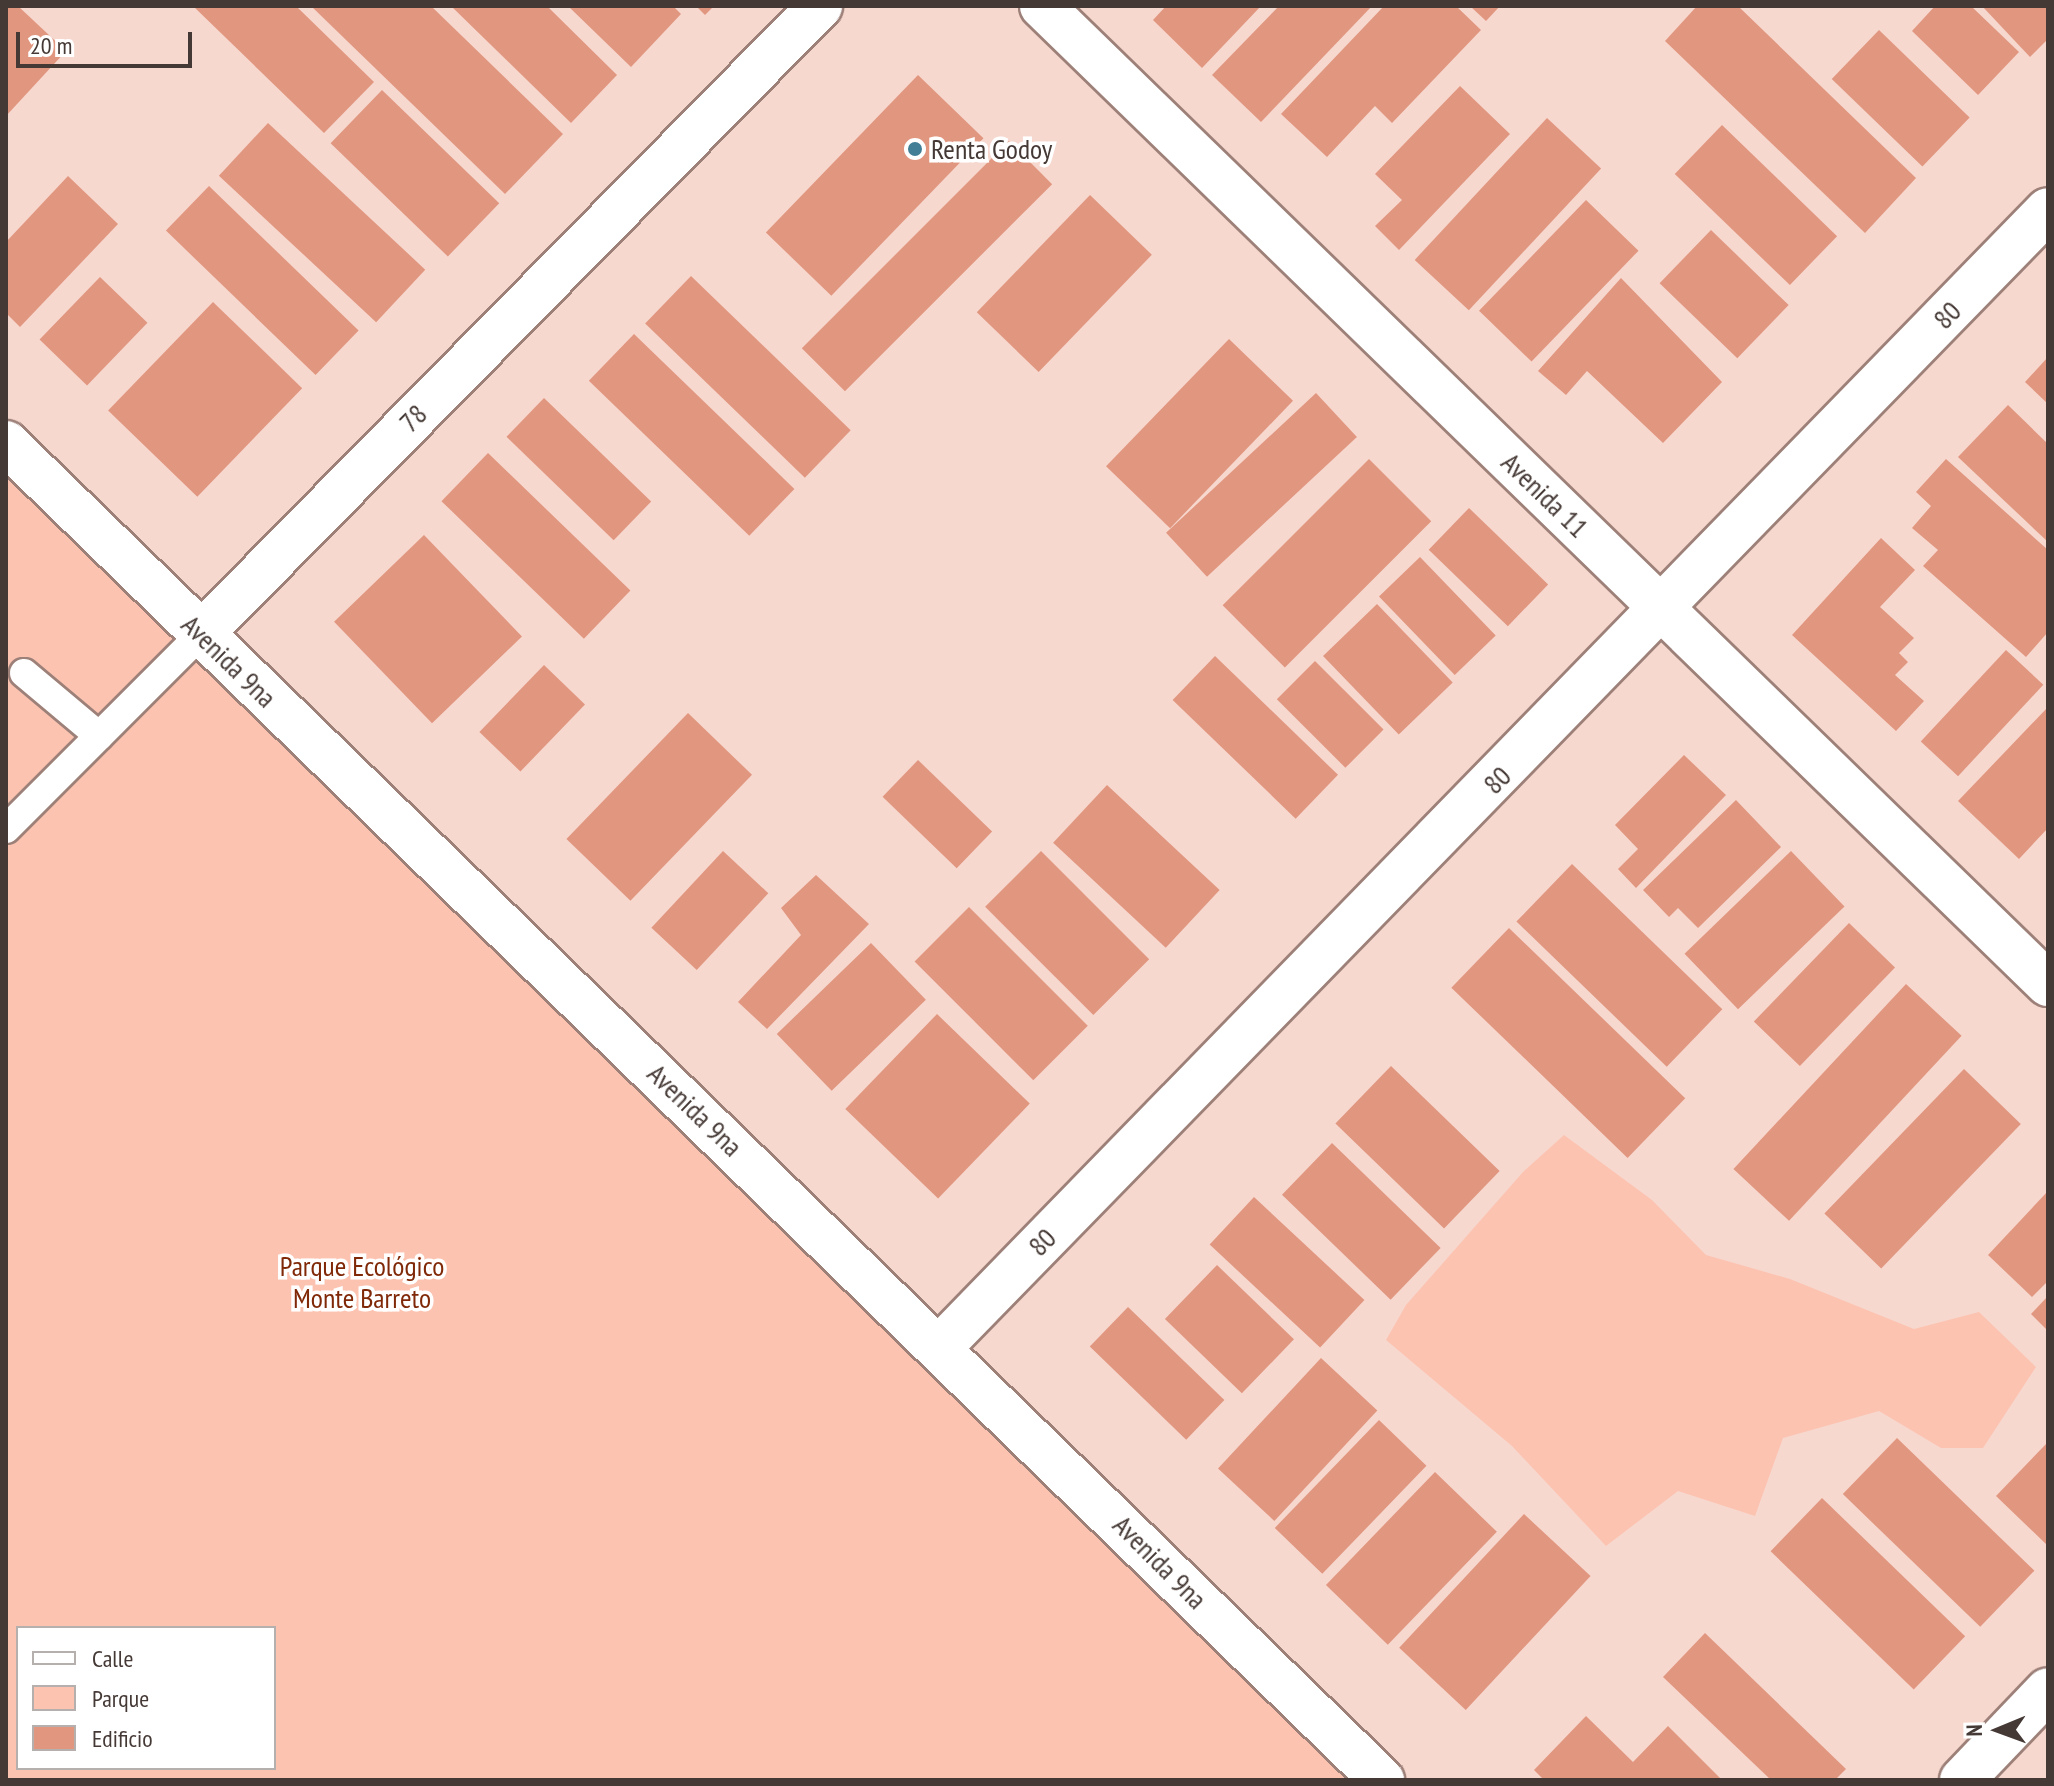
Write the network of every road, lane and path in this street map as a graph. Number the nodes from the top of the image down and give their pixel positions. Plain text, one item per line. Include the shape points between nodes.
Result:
1 (820, 6) edge
2 (1042, 6) edge
3 (2048, 210) edge
4 (6, 443) edge
5 (1664, 609) junction
6 (201, 634) junction
7 (24, 673) dead end
8 (99, 736) junction
9 (6, 829) edge
10 (2048, 984) edge
11 (941, 1346) junction
12 (2048, 1690) edge
13 (1382, 1780) edge
14 (1962, 1780) edge

1 - 6 street, 78
2 - 5 street, Avenida 11
3 - 5 street, 80
4 - 6 street, Avenida 9na
5 - 10 street, Avenida 11
5 - 11 street, 80
6 - 8 lane, 78
6 - 11 street, Avenida 9na
7 - 8 lane
8 - 9 lane, 78
11 - 13 street, Avenida 9na
12 - 14 street

